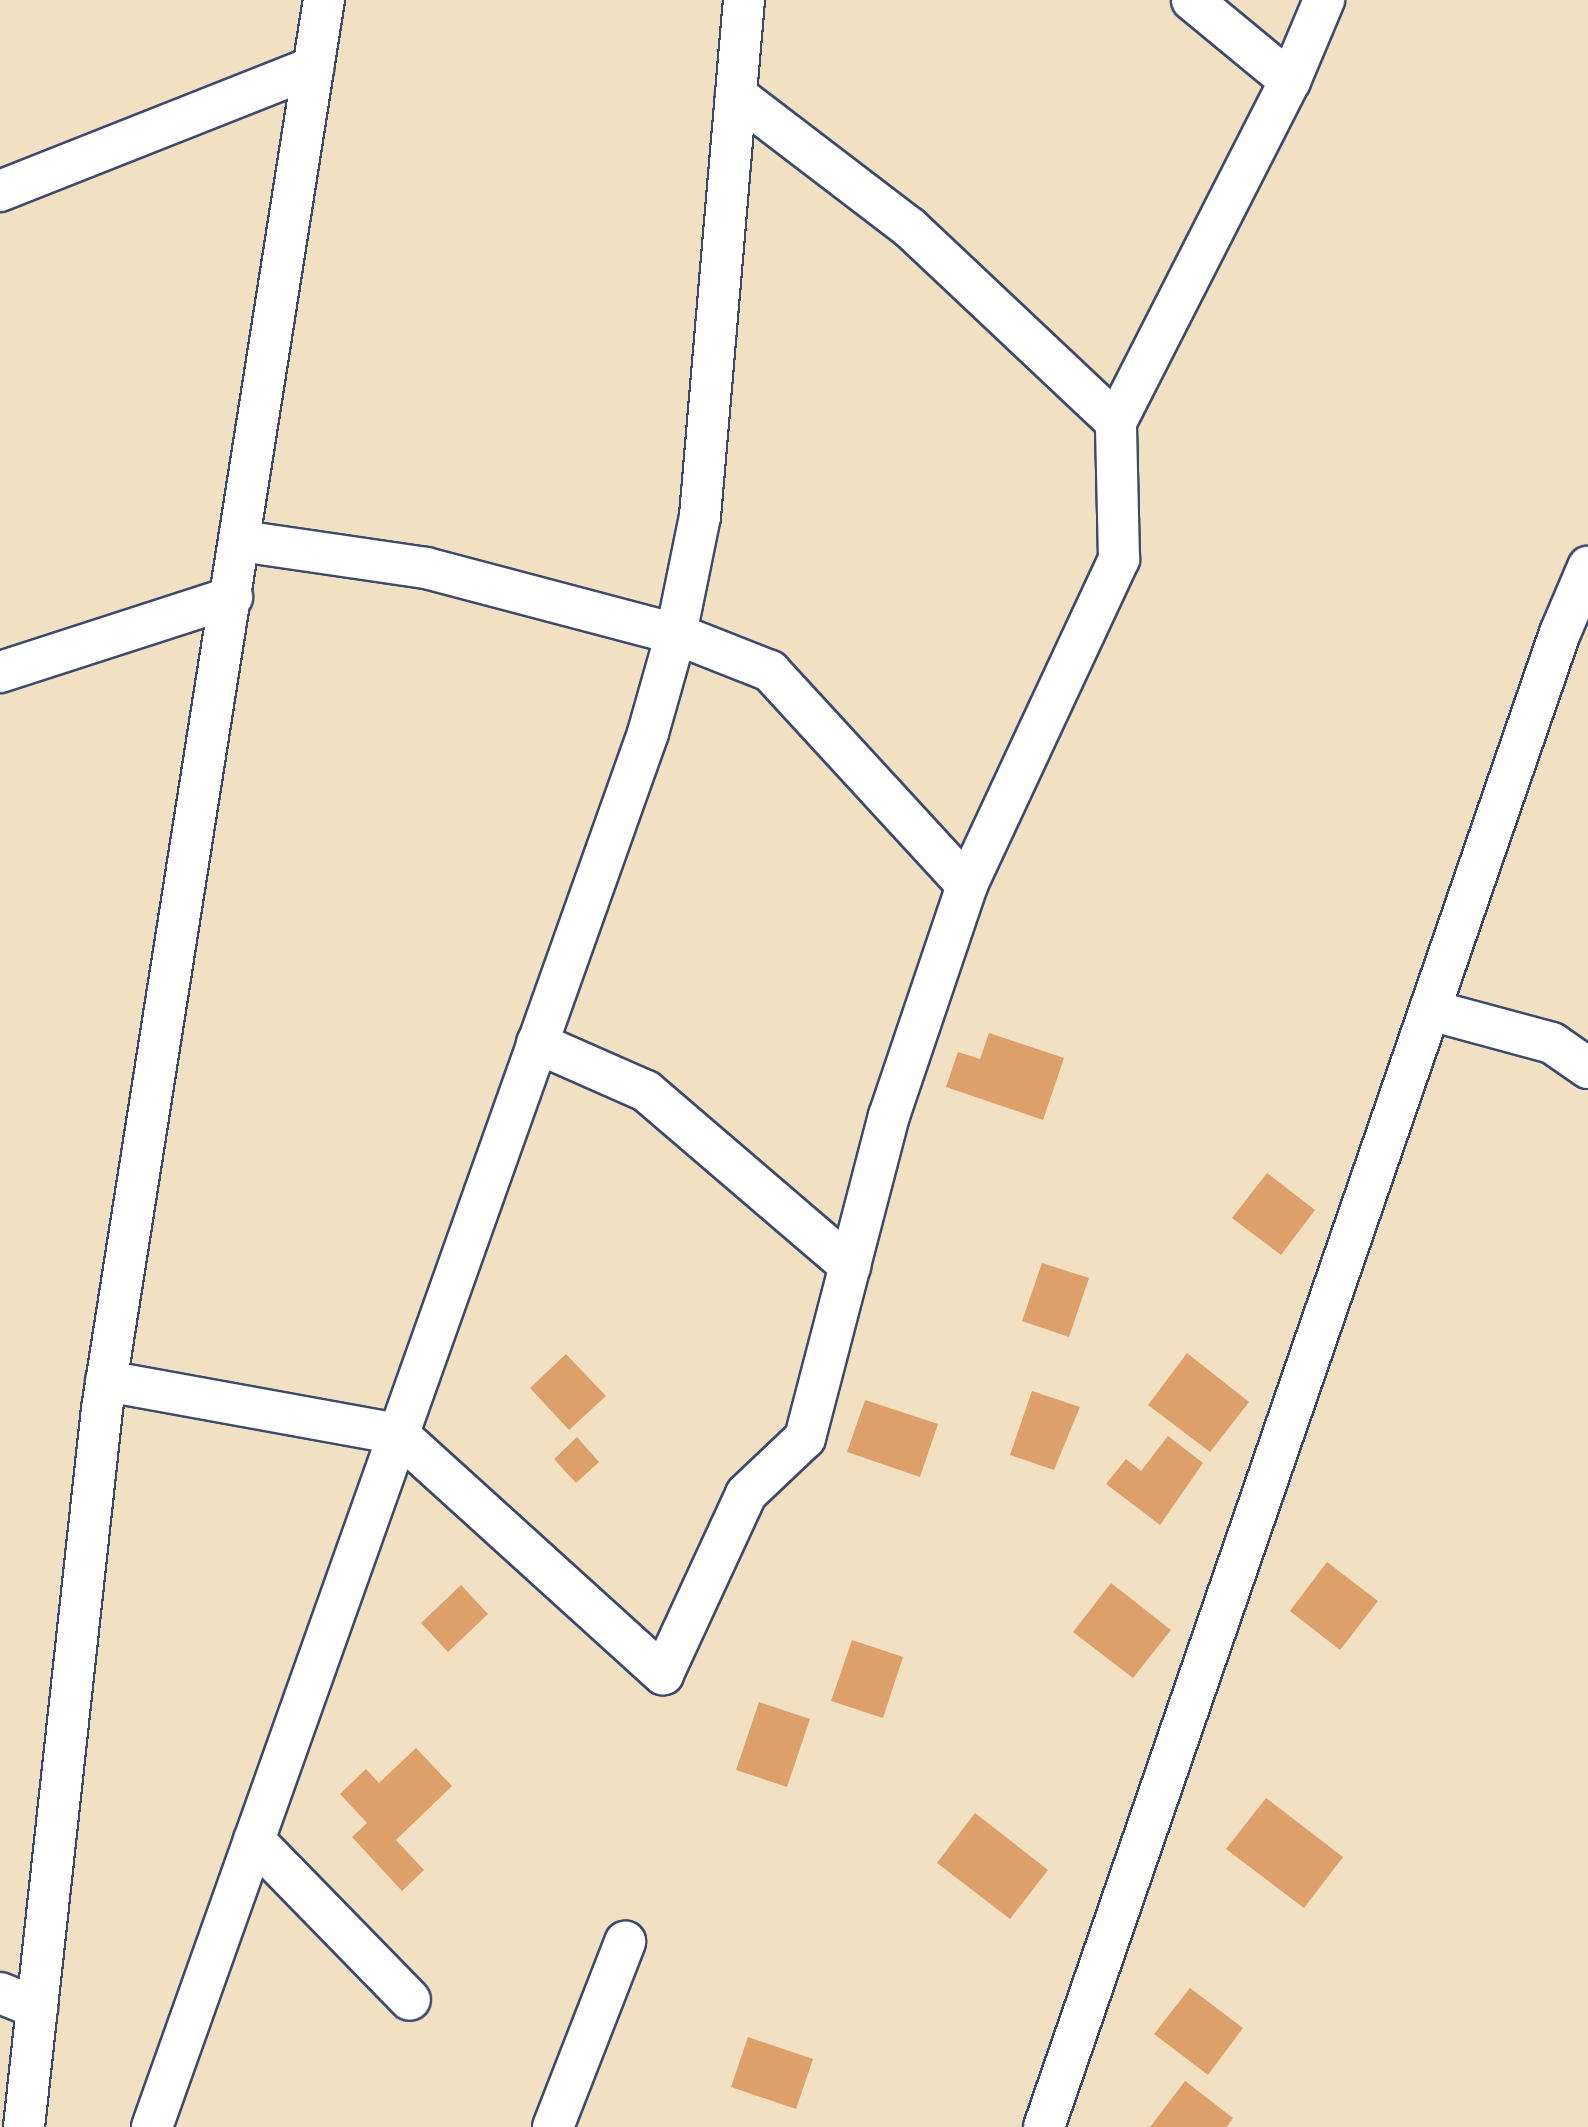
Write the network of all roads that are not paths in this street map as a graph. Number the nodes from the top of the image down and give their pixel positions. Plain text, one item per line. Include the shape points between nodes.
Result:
1 (324, 0) edge
2 (744, 0) edge
3 (1192, 0) edge
4 (1324, 0) edge
5 (313, 67) junction
6 (1290, 81) junction
7 (736, 95) junction
8 (0, 191) edge
9 (1116, 422) junction
10 (241, 541) junction
11 (1588, 567) edge
12 (232, 597) junction
13 (676, 634) junction
14 (0, 672) edge
15 (967, 885) junction
16 (1430, 1010) junction
17 (537, 1043) junction
18 (1588, 1068) edge
19 (850, 1266) junction
20 (106, 1381) junction
21 (398, 1434) junction
22 (254, 1840) junction
23 (625, 1942) dead end
24 (0, 1993) edge
25 (410, 2000) dead end
26 (37, 2008) junction
27 (24, 2127) edge
28 (152, 2127) edge
29 (553, 2127) edge
30 (1044, 2127) edge

1 - 5 street
2 - 7 street
3 - 6 street
4 - 6 street
5 - 8 street
5 - 10 street
6 - 9 street
7 - 9 street via 910,228
7 - 13 street via 700,516
9 - 15 street via 1119,559
10 - 12 street
10 - 13 street via 426,568
11 - 16 street via 1560,633
12 - 14 street
12 - 20 street
13 - 15 street via 770,671
13 - 17 street via 648,733
15 - 19 street via 889,1116
16 - 18 street via 1552,1043
16 - 30 street
17 - 19 street via 646,1091
17 - 21 street
19 - 21 street via 805,1438 746,1494 663,1674
20 - 21 street
20 - 26 street
21 - 22 street
22 - 25 street
22 - 28 street
23 - 29 street
24 - 26 street
26 - 27 street

